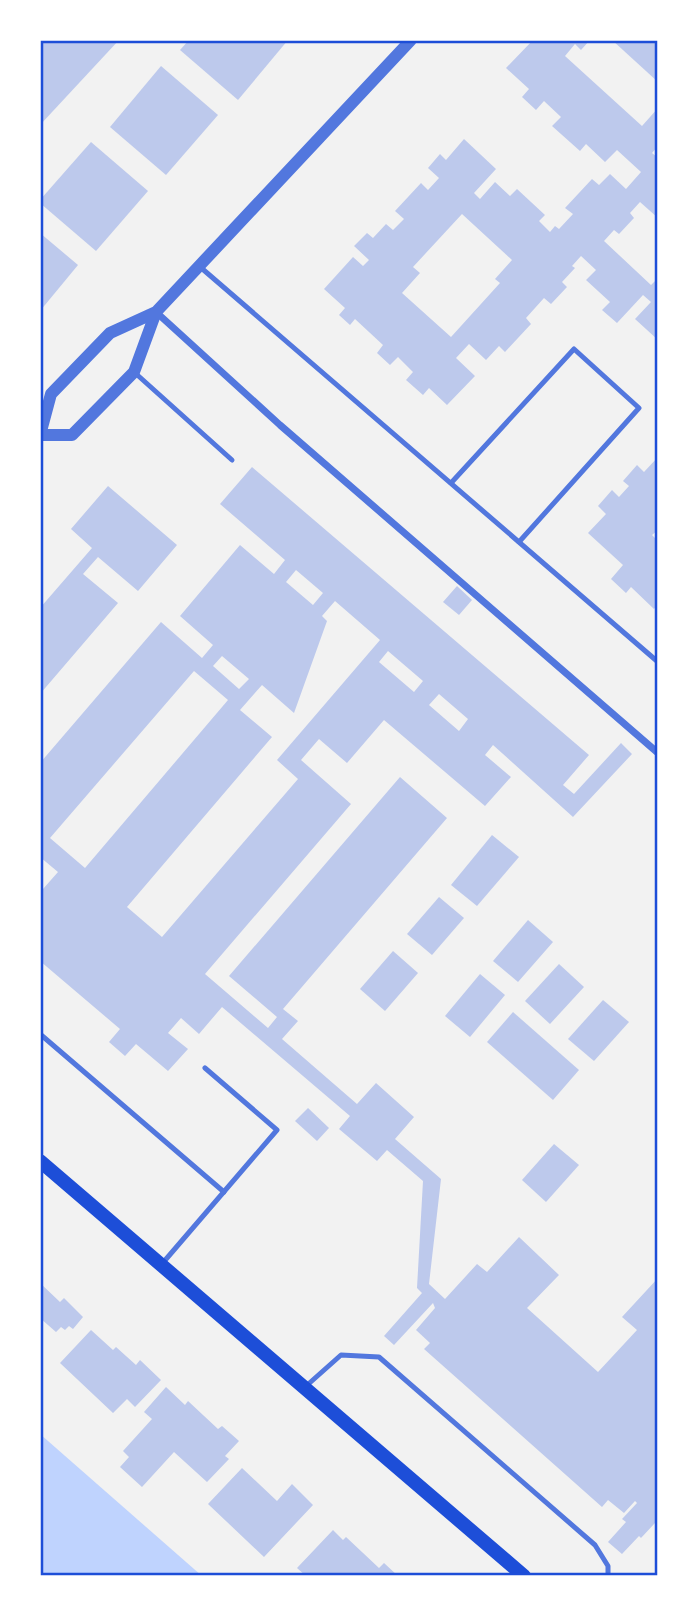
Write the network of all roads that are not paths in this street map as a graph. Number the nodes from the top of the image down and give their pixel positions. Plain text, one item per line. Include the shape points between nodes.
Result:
1 (411, 40) edge
2 (199, 266) junction
3 (156, 312) junction
4 (134, 372) junction
5 (232, 460) dead end
6 (451, 483) junction
7 (519, 542) junction
8 (658, 662) edge
9 (658, 753) edge
10 (40, 1034) edge
11 (205, 1068) dead end
12 (40, 1161) edge
13 (224, 1192) junction
14 (161, 1265) junction
15 (304, 1388) junction
16 (524, 1576) edge
17 (608, 1576) edge

1 - 2 street
2 - 3 street
2 - 6 lane
3 - 4 street
3 - 4 street via 110,333 51,394 40,435 72,435
3 - 9 street via 279,425
4 - 5 lane
6 - 7 lane
6 - 7 lane via 574,349 639,408
7 - 8 lane
10 - 13 lane
11 - 13 lane via 277,1130
12 - 14 main road
13 - 14 lane
14 - 15 main road
15 - 16 main road
15 - 17 lane via 341,1355 379,1357 595,1545 608,1566

